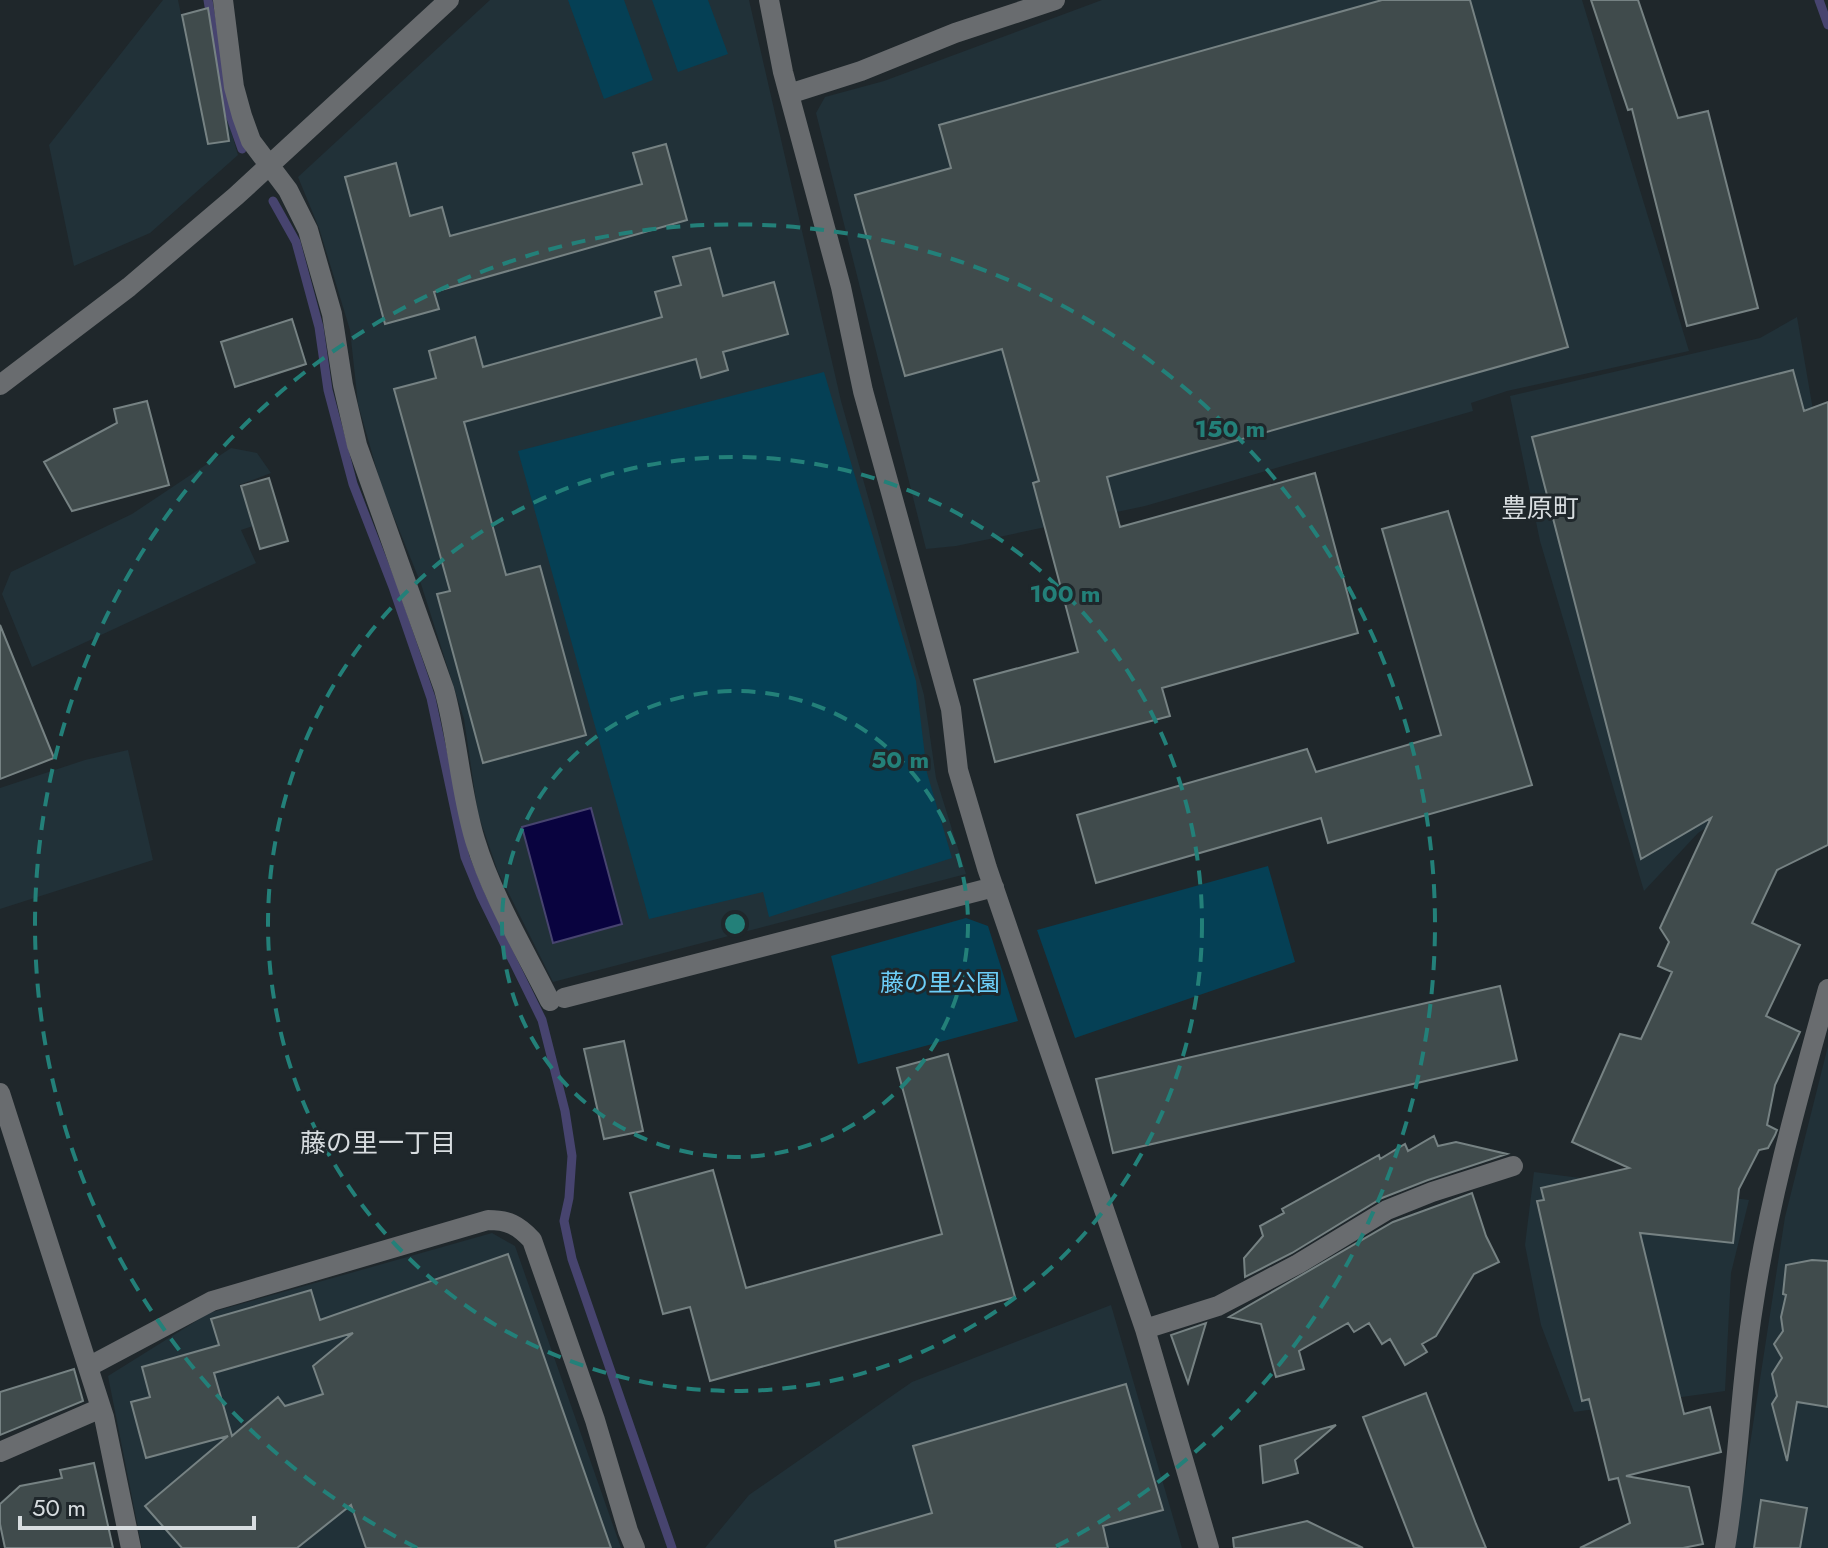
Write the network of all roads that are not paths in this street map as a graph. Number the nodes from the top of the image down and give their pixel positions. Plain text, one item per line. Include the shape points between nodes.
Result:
1 (223, 0) edge
2 (449, 0) edge
3 (769, 0) edge
4 (1055, 0) edge
5 (789, 94) junction
6 (270, 166) junction
7 (0, 385) edge
8 (994, 887) junction
9 (1828, 989) edge
10 (0, 1093) edge
11 (1513, 1166) dead end
12 (1145, 1329) junction
13 (88, 1367) junction
14 (101, 1408) junction
15 (0, 1452) edge
16 (131, 1548) edge
17 (635, 1548) edge
18 (1209, 1548) edge
19 (1725, 1548) edge

1 - 6 street via 242,116 251,141
2 - 6 street
3 - 5 street
4 - 5 street
5 - 8 street via 863,391 951,709 958,770
6 - 7 street via 129,287
6 - 8 street via 308,230 322,274 357,445 444,689 468,816 485,869 557,1000
8 - 12 street
9 - 19 street via 1775,1184 1752,1309
10 - 13 street
11 - 12 street via 1387,1210 1218,1306
12 - 18 street
13 - 14 street
13 - 17 street via 212,1301 488,1220 506,1220 532,1240
14 - 15 street
14 - 16 street

